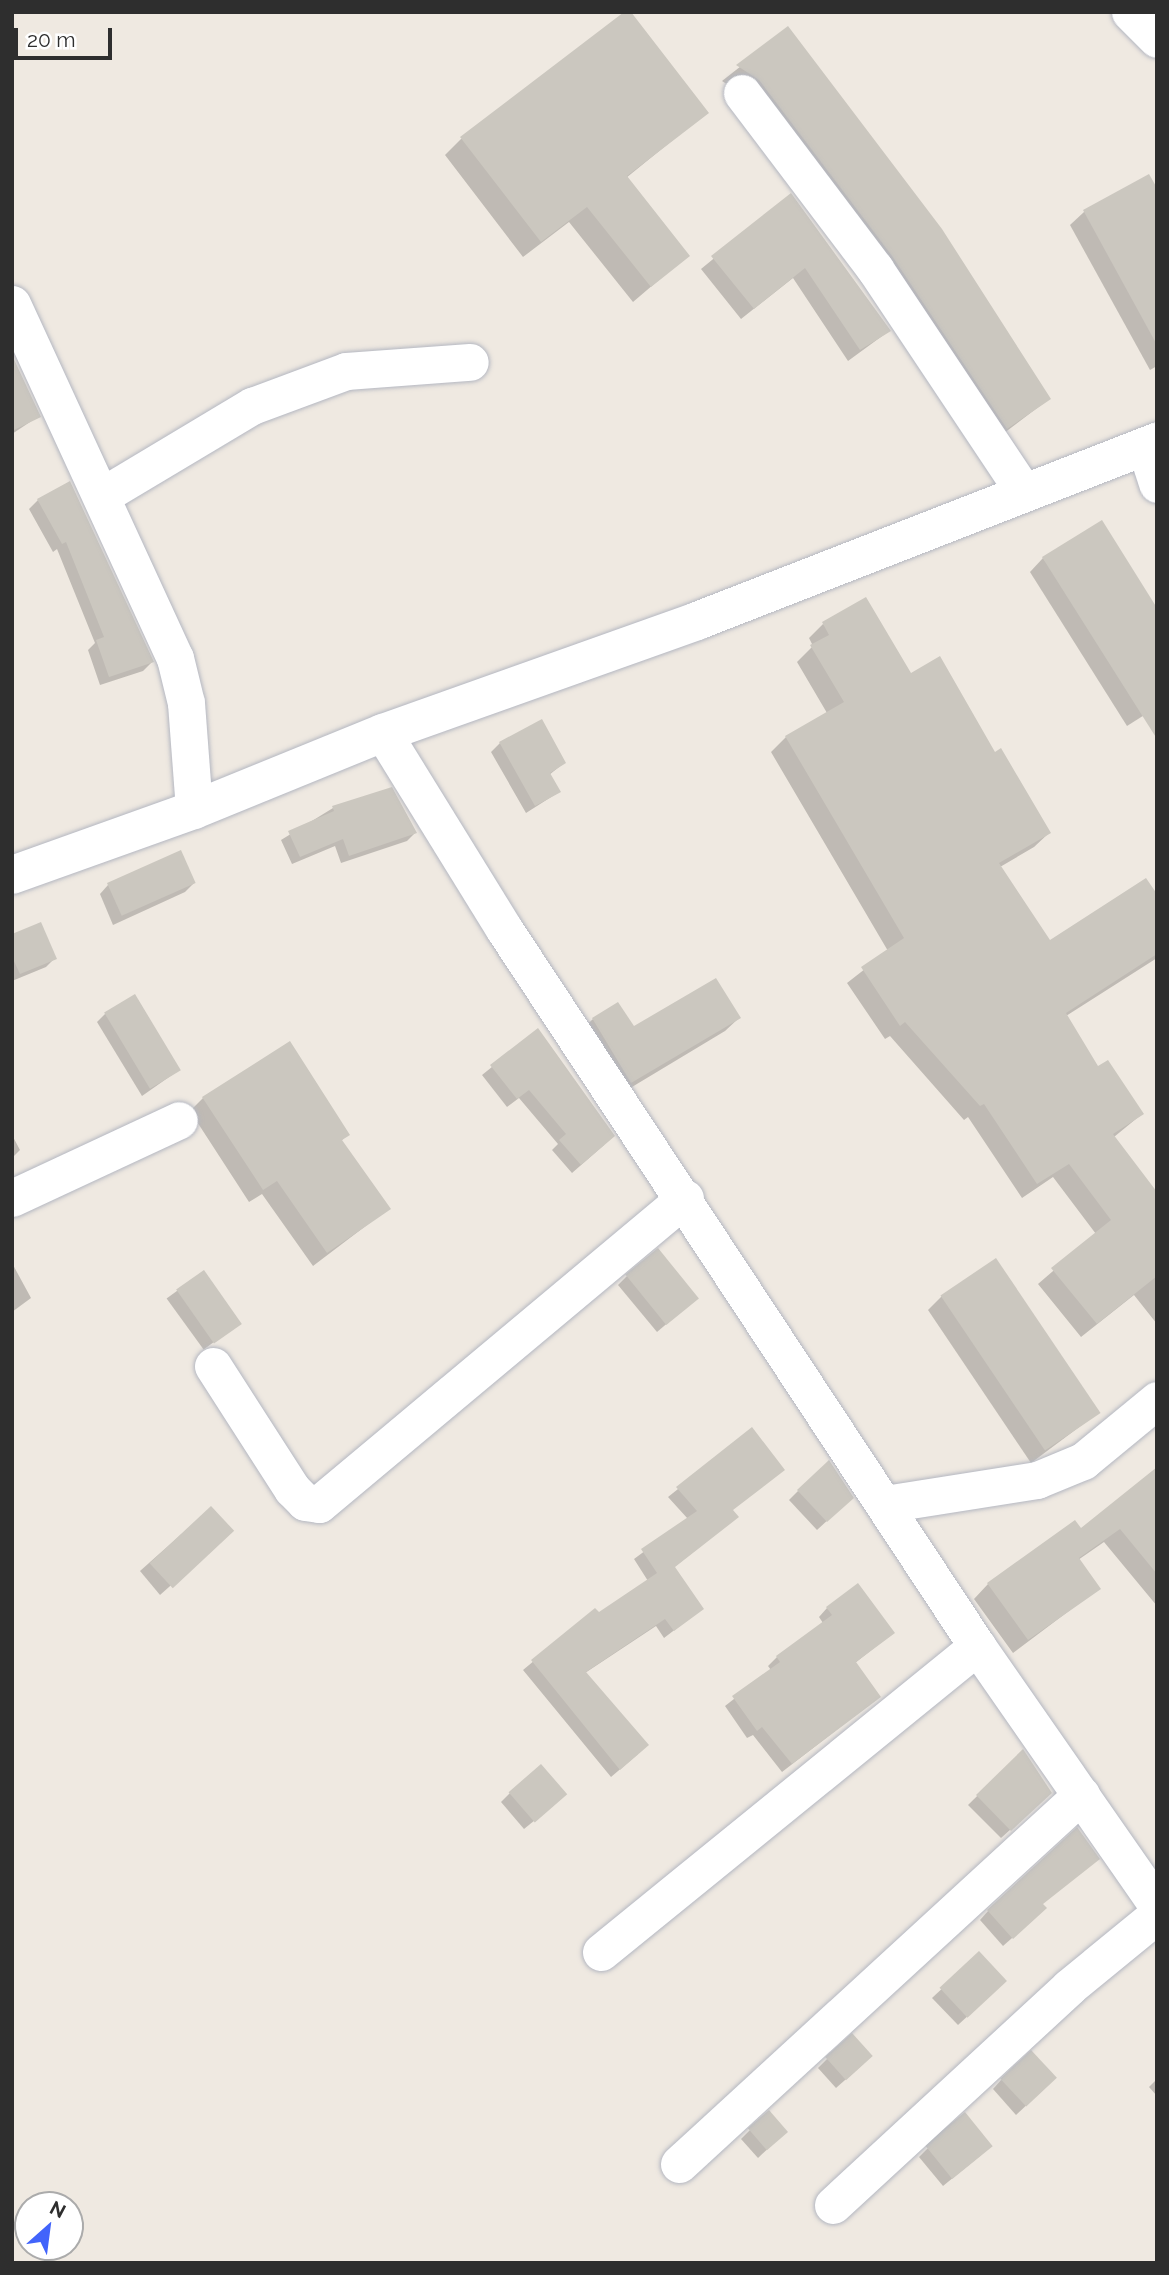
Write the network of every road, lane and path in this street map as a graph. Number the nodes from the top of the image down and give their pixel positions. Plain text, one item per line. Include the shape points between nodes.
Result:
1 (1130, 12) edge
2 (1157, 39) edge
3 (743, 93) dead end
4 (12, 304) edge
5 (470, 362) dead end
6 (1151, 444) edge
7 (1157, 484) edge
8 (1023, 491) junction
9 (103, 495) junction
10 (383, 733) junction
11 (194, 810) junction
12 (12, 875) edge
13 (179, 1120) dead end
14 (12, 1198) edge
15 (685, 1198) junction
16 (213, 1366) dead end
17 (1157, 1400) edge
18 (885, 1504) junction
19 (977, 1646) junction
20 (1081, 1795) junction
21 (1157, 1905) edge
22 (1157, 1915) edge
23 (601, 1952) dead end
24 (679, 2164) dead end
25 (833, 2205) dead end

1 - 2 street
3 - 8 street via 875,270
4 - 9 street
5 - 9 street via 374,366 251,406
6 - 7 street
6 - 8 main road
8 - 10 main road via 696,621
9 - 11 street via 176,658 186,704
10 - 11 main road
10 - 15 street via 504,929
11 - 12 main road
13 - 14 street
15 - 16 street via 320,1504 305,1502 292,1489
15 - 18 street
17 - 18 street via 1083,1461 1037,1480
18 - 19 street
19 - 20 street
19 - 23 street
20 - 21 street
20 - 24 street
22 - 25 street via 1069,1987

